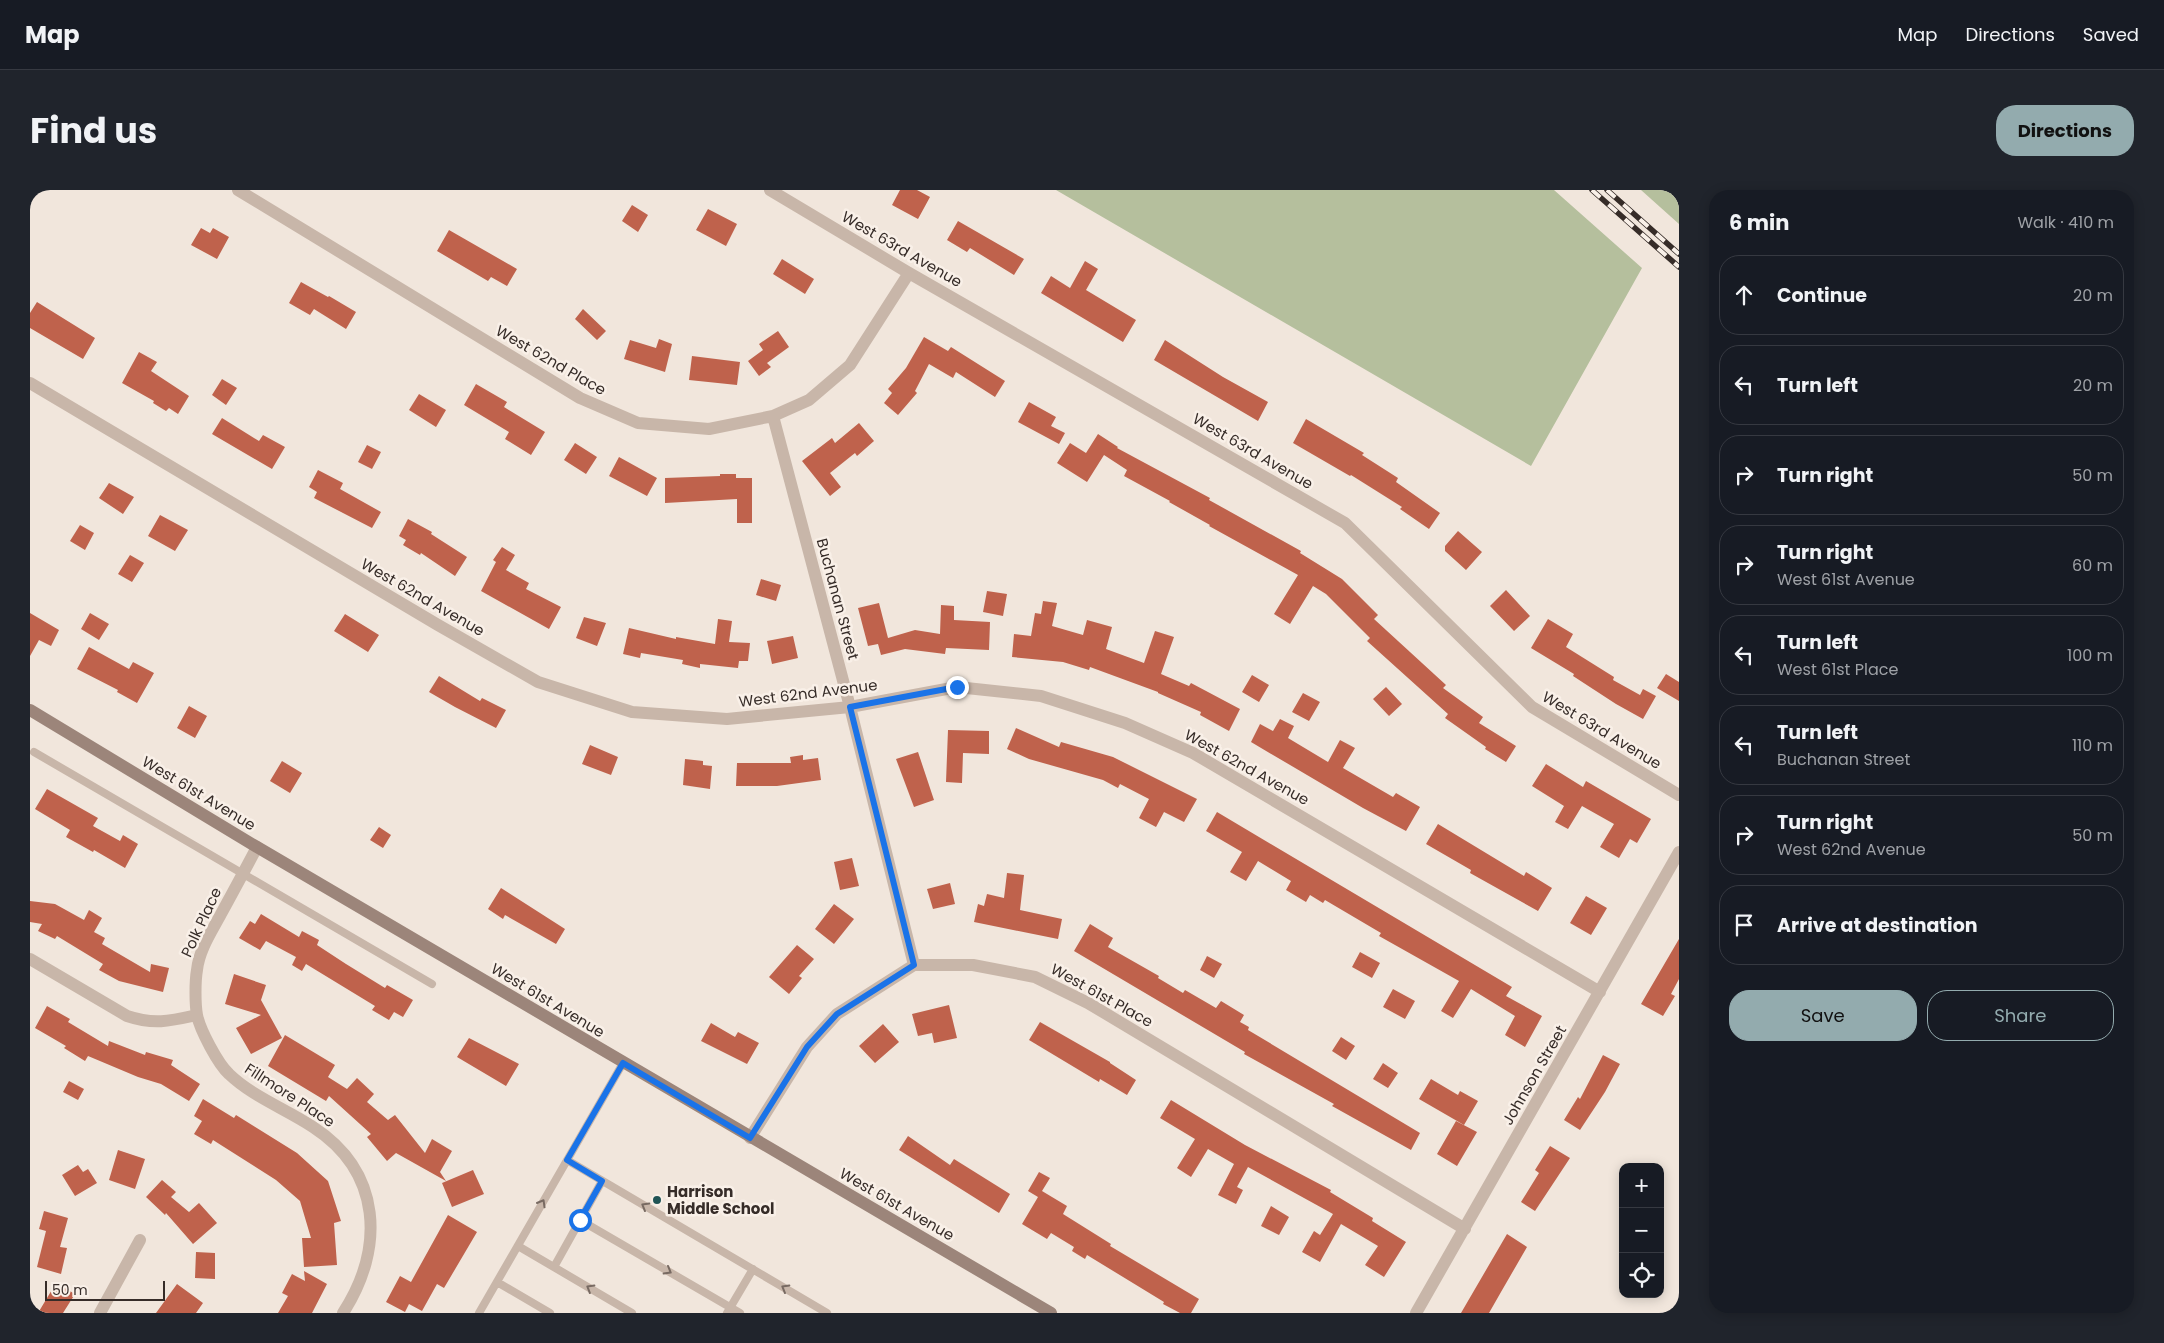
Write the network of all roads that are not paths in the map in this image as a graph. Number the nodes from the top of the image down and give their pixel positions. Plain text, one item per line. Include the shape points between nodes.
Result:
1 (238, 190) edge
2 (770, 190) edge
3 (909, 273) junction
4 (30, 383) edge
5 (773, 416) junction
6 (850, 707) junction
7 (30, 710) edge
8 (34, 752) dead end
9 (1679, 795) edge
10 (257, 847) junction
11 (1679, 852) edge
12 (244, 872) junction
13 (30, 959) edge
14 (914, 965) junction
15 (432, 984) dead end
16 (1600, 992) junction
17 (197, 1015) junction
18 (623, 1063) junction
19 (750, 1138) junction
20 (567, 1160) junction
21 (602, 1181) junction
22 (580, 1220) junction
23 (1465, 1230) junction
24 (140, 1240) dead end
25 (518, 1246) junction
26 (554, 1267) junction
27 (753, 1269) junction
28 (497, 1282) junction
29 (729, 1310) edge
30 (1048, 1312) edge
31 (100, 1313) edge
32 (343, 1313) edge
33 (479, 1313) edge
34 (550, 1313) edge
35 (632, 1313) edge
36 (740, 1313) edge
37 (827, 1313) edge
38 (1416, 1313) edge

1 - 5 street, West 62nd Place via 580,398 638,423 709,429
2 - 3 street, West 63rd Avenue
3 - 5 street, West 62nd Place via 850,364 809,400
3 - 9 street, West 63rd Avenue via 1346,523 1532,707
4 - 6 street, West 62nd Avenue via 538,682 632,712 727,719
5 - 6 street, Buchanan Street
6 - 14 street, Buchanan Street
6 - 16 street, West 62nd Avenue via 957,687 1041,696 1125,723 1193,753
7 - 10 main road, West 61st Avenue
8 - 12 lane
10 - 12 street, Polk Place
10 - 18 main road, West 61st Avenue
11 - 16 street, Johnson Street
12 - 15 lane
12 - 17 street, Polk Place via 206,941 197,969
13 - 17 street via 127,1016 144,1022
14 - 19 street via 837,1014 807,1047
14 - 23 street, West 61st Place via 973,965 1035,977 1088,1003
16 - 23 street, Johnson Street
17 - 32 street, Fillmore Place via 217,1060 229,1074 314,1128 339,1148 355,1171 366,1195 372,1224 361,1279
18 - 19 main road, West 61st Avenue
18 - 20 lane
19 - 30 main road, West 61st Avenue
20 - 21 lane
25 -> 20 lane
21 - 22 lane
27 -> 21 lane
22 - 26 lane
22 -> 29 lane
23 - 38 street, Johnson Street
24 - 31 street
25 - 26 lane
25 - 28 lane
35 -> 26 lane
27 - 29 lane
37 -> 27 lane
28 - 33 lane
28 - 34 lane
29 - 36 lane

